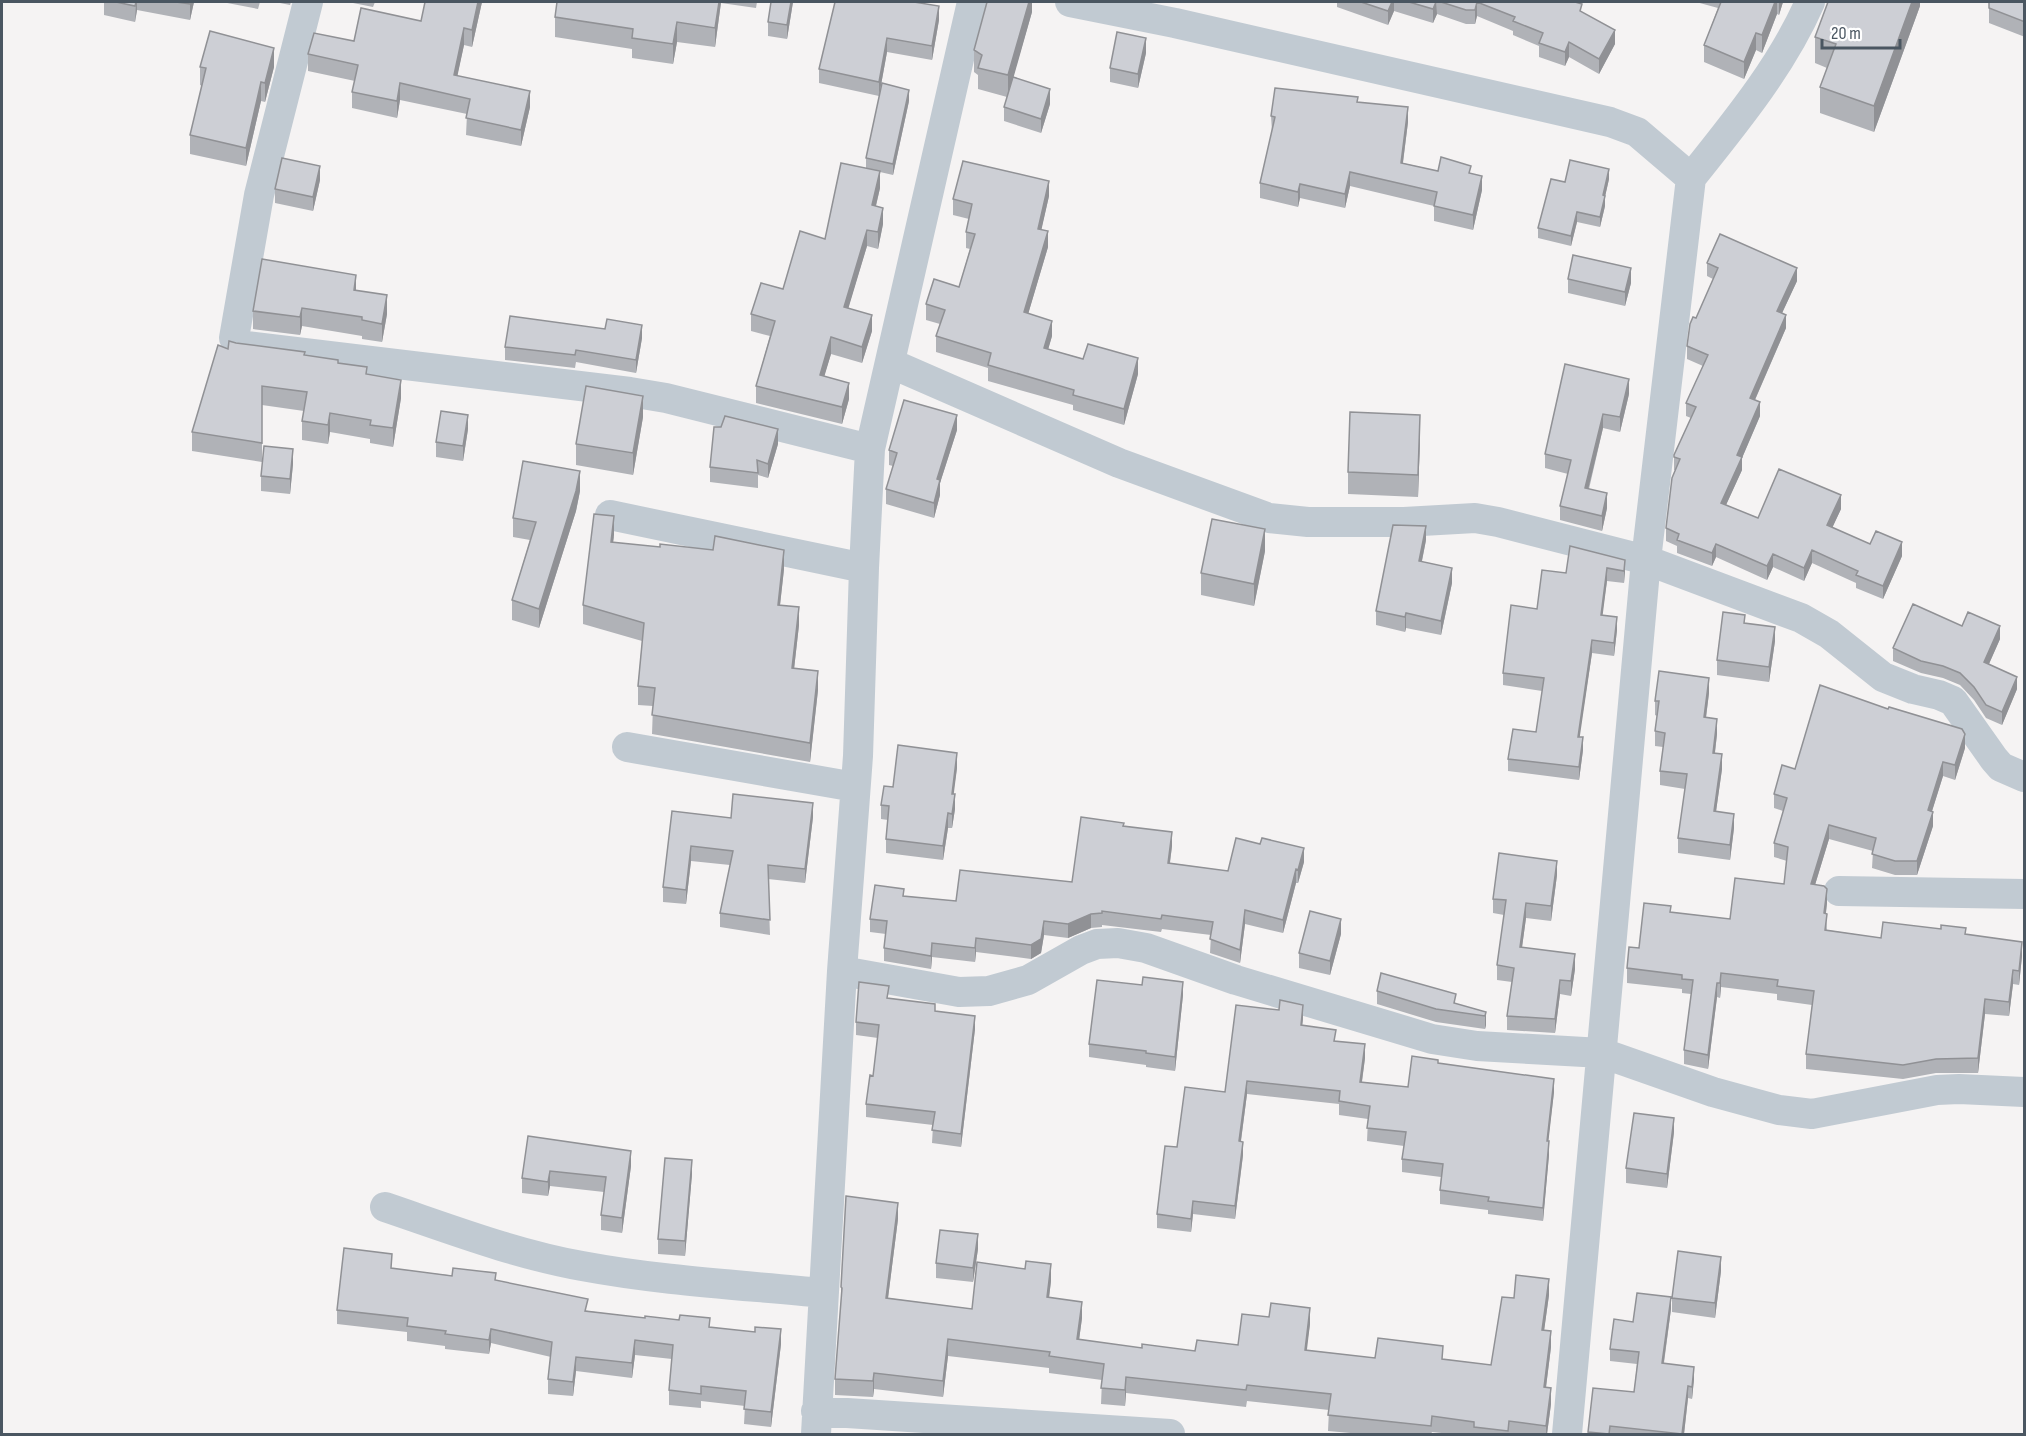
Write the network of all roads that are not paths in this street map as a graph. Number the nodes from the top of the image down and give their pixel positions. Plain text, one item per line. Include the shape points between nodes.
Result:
1 (308, 2) edge
2 (972, 2) edge
3 (1070, 2) edge
4 (1810, 2) edge
5 (1691, 178) junction
6 (890, 363) junction
7 (870, 449) junction
8 (610, 515) edge
9 (1646, 560) junction
10 (864, 568) junction
11 (627, 747) dead end
12 (2025, 777) edge
13 (855, 787) junction
14 (1839, 891) dead end
15 (2025, 894) edge
16 (842, 971) junction
17 (1602, 1053) junction
18 (2025, 1092) edge
19 (386, 1207) dead end
20 (823, 1293) junction
21 (816, 1423) edge
22 (1170, 1434) edge
23 (1567, 1434) edge

1 - 7 street via 259,195 234,338 238,345 630,392
2 - 6 street
3 - 5 street via 1175,22 1610,122 1637,132
4 - 5 street via 1737,121
5 - 9 street
6 - 7 street
6 - 9 street via 1119,463 1269,518 1404,522 1475,518
7 - 10 street
8 - 10 street
9 - 12 street via 1801,618 1829,634 1883,677 1953,701 2001,767
9 - 17 street
10 - 13 street
11 - 13 street
13 - 16 street
14 - 15 street
16 - 17 street via 959,992 989,991 1028,980 1096,944 1118,943 1146,948 1236,980 1432,1039 1477,1046
16 - 20 street
17 - 18 street via 1713,1092 1793,1113 1812,1114 1937,1090
17 - 23 street
19 - 20 street via 516,1251 581,1266
20 - 21 street
21 - 22 street

